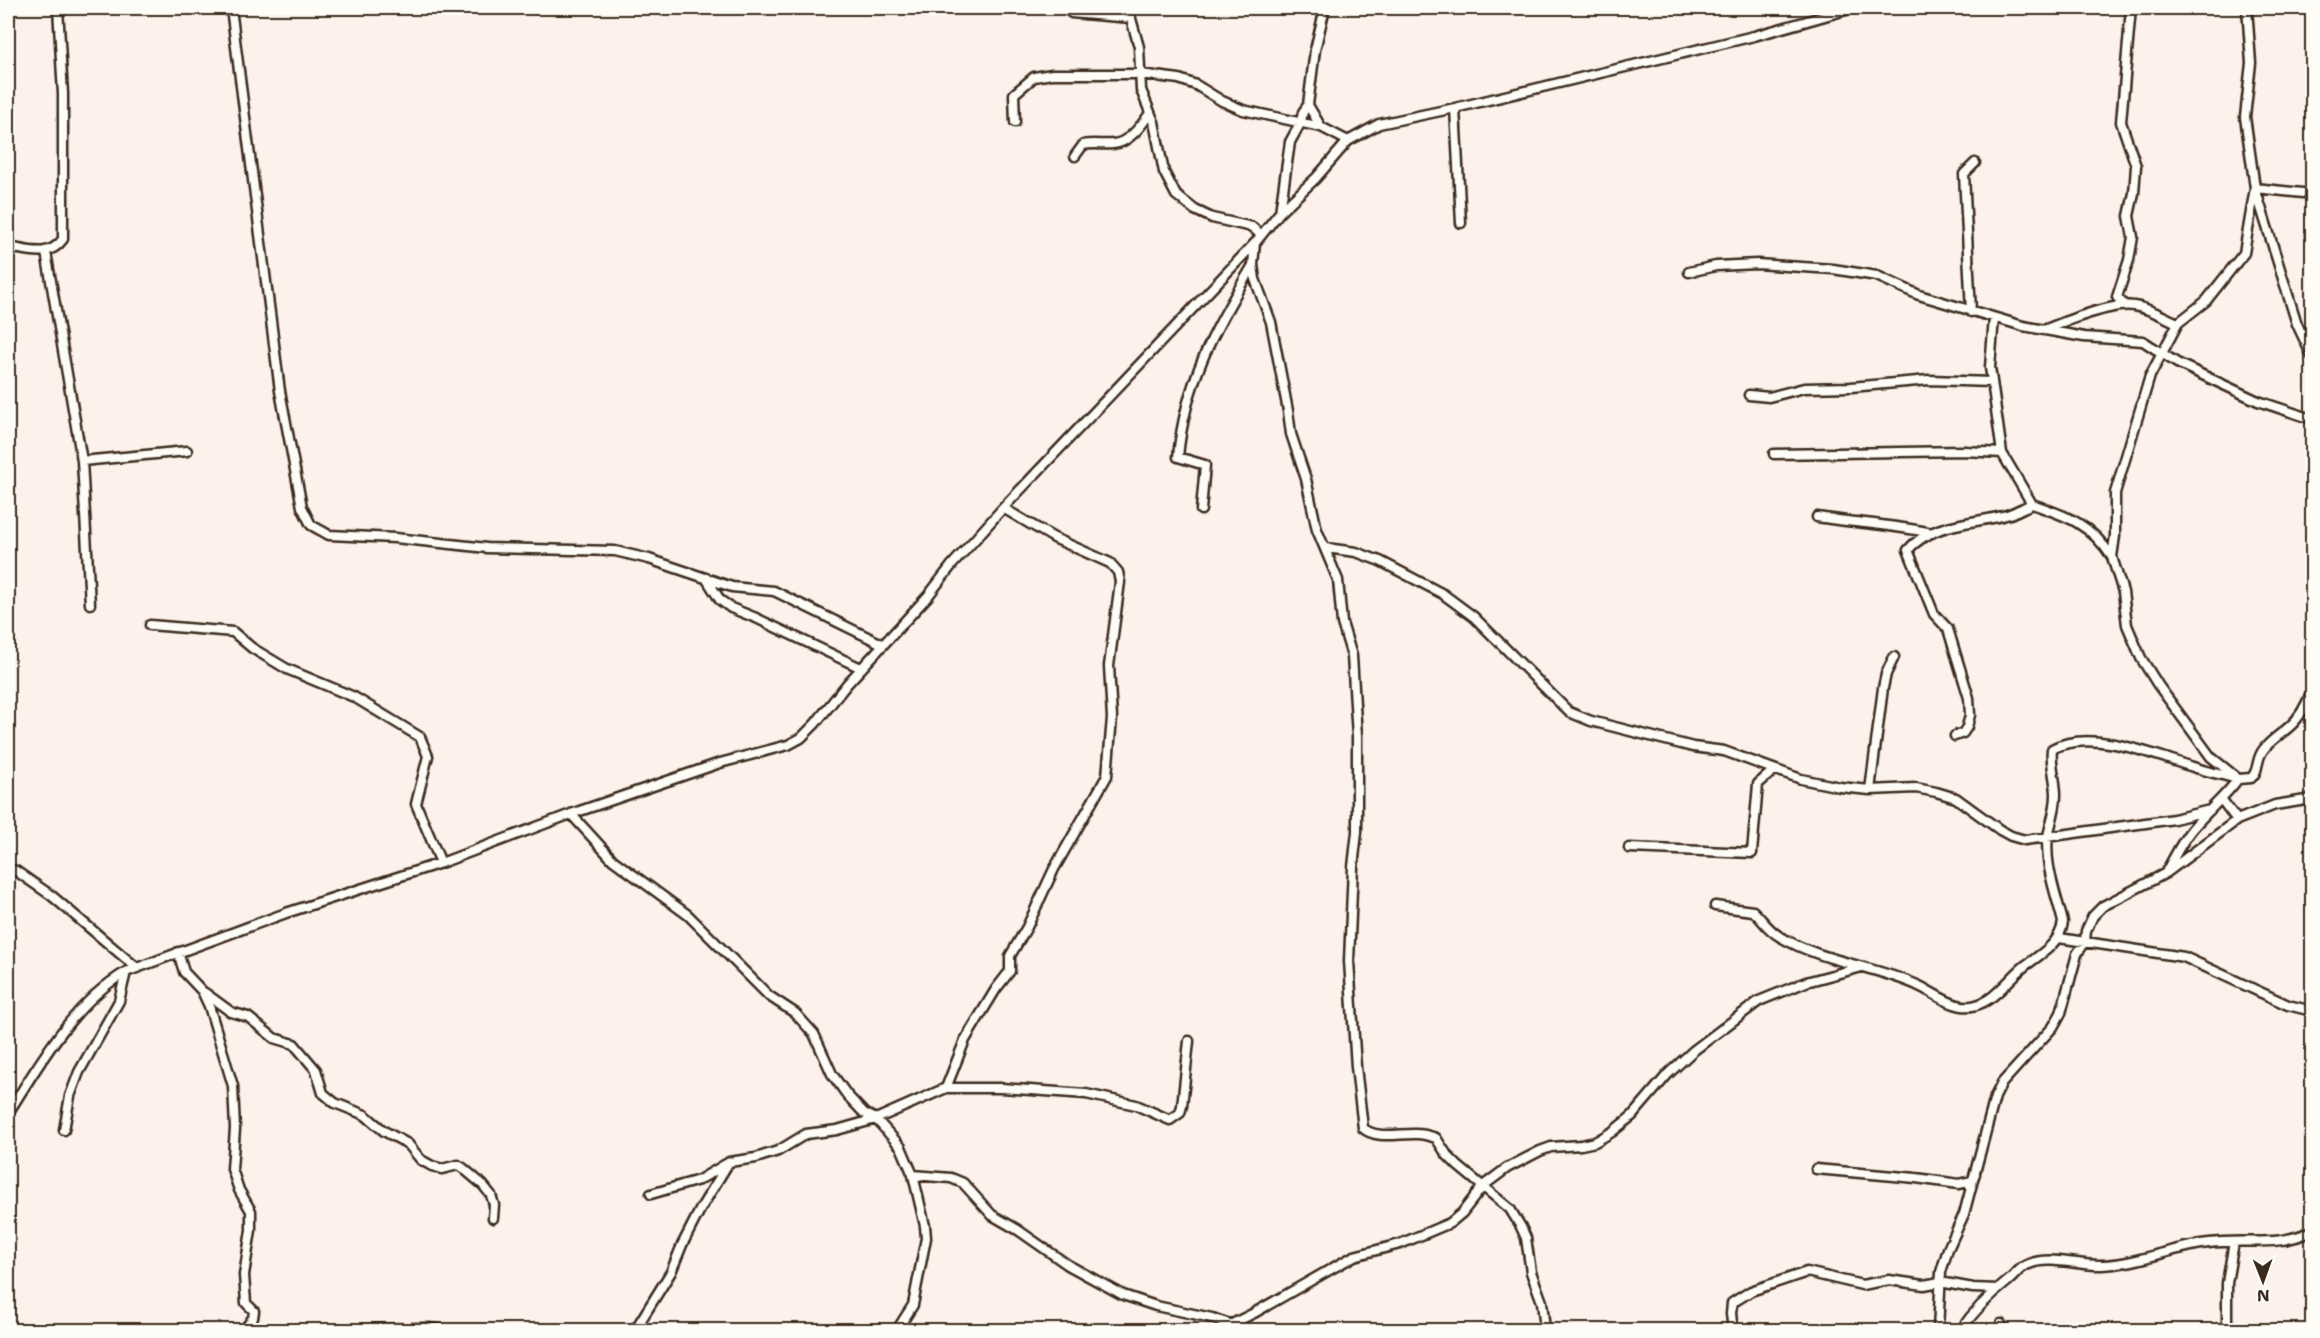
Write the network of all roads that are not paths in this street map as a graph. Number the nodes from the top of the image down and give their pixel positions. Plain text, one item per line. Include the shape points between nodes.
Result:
1 (58, 8) edge
2 (231, 8) edge
3 (1068, 8) edge
4 (1128, 8) edge
5 (1325, 8) edge
6 (1853, 8) edge
7 (2131, 8) edge
8 (2247, 8) edge
9 (1131, 18) junction
10 (1140, 74) junction
11 (1308, 105) junction
12 (1455, 108) junction
13 (1150, 113) junction
14 (1015, 122) dead end
15 (1301, 122) junction
16 (1321, 126) junction
17 (1348, 141) junction
18 (1075, 156) dead end
19 (1974, 163) dead end
20 (2255, 188) junction
21 (2313, 194) edge
22 (1280, 212) junction
23 (1461, 223) dead end
24 (1261, 236) junction
25 (1255, 243) junction
26 (8, 247) edge
27 (46, 252) junction
28 (1253, 265) junction
29 (1689, 272) dead end
30 (2124, 305) junction
31 (1971, 312) junction
32 (1994, 318) junction
33 (2178, 323) junction
34 (2043, 330) junction
35 (2161, 352) junction
36 (2313, 356) edge
37 (1992, 382) junction
38 (1749, 395) dead end
39 (2313, 419) edge
40 (188, 451) dead end
41 (2002, 453) junction
42 (1774, 454) dead end
43 (82, 461) junction
44 (2032, 504) junction
45 (1003, 508) junction
46 (1201, 510) dead end
47 (1817, 517) dead end
48 (1932, 533) junction
49 (1326, 548) junction
50 (2112, 557) junction
51 (706, 579) junction
52 (90, 604) dead end
53 (150, 625) dead end
54 (882, 644) junction
55 (1894, 657) dead end
56 (861, 668) junction
57 (2313, 690) edge
58 (1955, 736) dead end
59 (1774, 770) junction
60 (2238, 779) junction
61 (1870, 790) junction
62 (2313, 799) edge
63 (2222, 800) junction
64 (2210, 810) junction
65 (571, 814) junction
66 (2237, 820) junction
67 (2048, 837) junction
68 (1629, 848) dead end
69 (441, 863) junction
70 (8, 868) edge
71 (2166, 873) junction
72 (1715, 906) dead end
73 (2059, 938) junction
74 (2085, 942) junction
75 (178, 952) junction
76 (1865, 966) junction
77 (137, 968) junction
78 (126, 972) junction
79 (202, 991) junction
80 (2313, 1011) edge
81 (1189, 1041) dead end
82 (946, 1088) junction
83 (8, 1113) edge
84 (876, 1119) junction
85 (64, 1130) dead end
86 (729, 1162) junction
87 (1816, 1169) dead end
88 (1976, 1170) junction
89 (913, 1175) junction
90 (1483, 1186) junction
91 (651, 1194) dead end
92 (493, 1218) dead end
93 (2313, 1231) edge
94 (2234, 1242) junction
95 (1940, 1282) junction
96 (1998, 1289) junction
97 (1231, 1324) junction
98 (244, 1330) edge
99 (346, 1330) edge
100 (443, 1330) edge
101 (635, 1330) edge
102 (897, 1330) edge
103 (1220, 1330) edge
104 (1247, 1330) edge
105 (1545, 1330) edge
106 (1733, 1330) edge
107 (1938, 1330) edge
108 (1961, 1330) edge
109 (2227, 1330) edge

1 - 27 street via 63,94 63,239 57,248
2 - 51 street via 280,391 302,507 311,525 329,535 487,548 615,551 649,558
3 - 9 street via 1071,13
4 - 9 street
5 - 11 street
6 - 12 street via 1754,36
7 - 30 street via 2121,122 2136,166 2128,216 2133,237 2117,297
8 - 20 street via 2251,63 2245,117
9 - 10 street
10 - 13 street via 1141,90
10 - 14 street via 1034,76 1014,94
10 - 15 street via 1179,79 1244,110
11 - 15 street
11 - 16 street
12 - 17 street via 1379,124
12 - 23 street
13 - 18 street via 1138,130 1115,145 1083,145
13 - 24 street via 1164,172 1176,195 1195,210 1252,227
15 - 16 street
15 - 22 street via 1290,142
16 - 17 street
17 - 22 street
19 - 31 street via 1964,174
20 - 21 street
20 - 33 street via 2244,253 2206,301
20 - 36 street via 2297,324
22 - 24 street
24 - 25 street
25 - 28 street
25 - 45 street
26 - 27 street
27 - 43 street
28 - 46 street via 1202,357 1180,434 1178,457 1205,465
28 - 49 street via 1271,322 1291,434 1317,530
29 - 31 street via 1757,264 1862,273
30 - 33 street via 2143,308
30 - 34 street
31 - 32 street
32 - 34 street
32 - 37 street
33 - 35 street
34 - 35 street via 2143,341
35 - 39 street via 2258,401
35 - 50 street via 2150,376 2115,493
37 - 38 street via 1929,380 1804,388 1769,397
37 - 41 street
40 - 43 street
41 - 42 street
41 - 44 street
43 - 52 street
44 - 48 street via 2010,514
44 - 50 street via 2077,521
45 - 54 street
45 - 82 street via 1054,538 1110,563 1118,572 1109,666 1110,757 1107,776 1054,868 1010,956 1010,971 964,1040
47 - 48 street
48 - 58 street via 1908,550 1934,614 1948,629 1969,698 1967,727
49 - 59 street via 1356,552 1380,561 1443,594 1474,617 1569,712 1693,747 1724,751
49 - 90 street via 1338,580 1342,623 1354,675 1357,832 1349,961 1363,1128 1378,1135 1420,1134 1436,1138 1447,1155
50 - 60 street via 2123,592 2127,625 2140,658 2211,757
51 - 54 street via 774,591
51 - 56 street via 720,600 731,608
53 - 69 street via 233,632 286,669 354,697 420,737 428,756 416,804
54 - 56 street
55 - 61 street via 1885,681
56 - 65 street via 815,724 788,745 720,763
57 - 60 street via 2302,713 2258,757 2254,776
59 - 61 street via 1848,789
59 - 68 street via 1758,784 1752,853
60 - 63 street
60 - 67 street via 2104,742 2063,744 2052,749 2056,802
61 - 67 street via 1916,788 1936,792 1956,798 2011,836 2025,840
62 - 66 street via 2275,805
63 - 64 street
63 - 66 street
64 - 67 street
64 - 71 street via 2191,830
65 - 69 street
65 - 84 street via 613,860 688,915 769,996 795,1013 814,1034 832,1074 847,1095 864,1113
66 - 71 street
67 - 73 street via 2048,863 2063,922
69 - 75 street
70 - 77 street via 52,896
71 - 74 street via 2103,906 2090,923
72 - 76 street via 1753,910 1779,937 1836,961
73 - 74 street
73 - 76 street via 1995,994 1971,1006 1960,1006 1893,974
74 - 80 street via 2184,957 2288,1005
74 - 88 street via 2077,954 2054,1027 2002,1083
75 - 77 street
75 - 79 street via 184,972
76 - 90 street via 1806,981 1759,1000 1693,1051 1632,1116 1612,1131 1594,1142 1540,1151
77 - 78 street
78 - 83 street via 108,982 75,1016
78 - 85 street via 119,1001 79,1072
79 - 92 street via 231,1012 248,1017 274,1038 294,1044 316,1070 323,1093 335,1103 365,1115 432,1166 463,1168 491,1195
79 - 98 street via 233,1086 232,1169 251,1211 252,1230 244,1275 246,1303 254,1311
81 - 82 street via 1182,1106 1180,1113 1170,1120 1136,1105 1086,1094
82 - 84 street
84 - 86 street via 806,1134 778,1151
84 - 89 street via 901,1146
86 - 91 street via 699,1180
86 - 101 street via 701,1208 671,1272
87 - 88 street via 1959,1184 1972,1181
88 - 95 street
89 - 97 street via 951,1178 963,1183 992,1215 1068,1265 1123,1295
89 - 102 street via 926,1238 913,1305
90 - 97 street via 1450,1223 1400,1245 1354,1256
90 - 105 street via 1510,1209 1526,1238
93 - 94 street via 2282,1242
94 - 96 street via 2178,1248 2103,1265 2030,1263
94 - 109 street via 2227,1283
95 - 96 street
95 - 106 street via 1924,1285 1889,1280 1862,1285 1808,1272 1798,1274 1751,1291 1732,1303
95 - 107 street
96 - 108 street via 1971,1314
97 - 103 street
97 - 104 street
99 - 100 street

